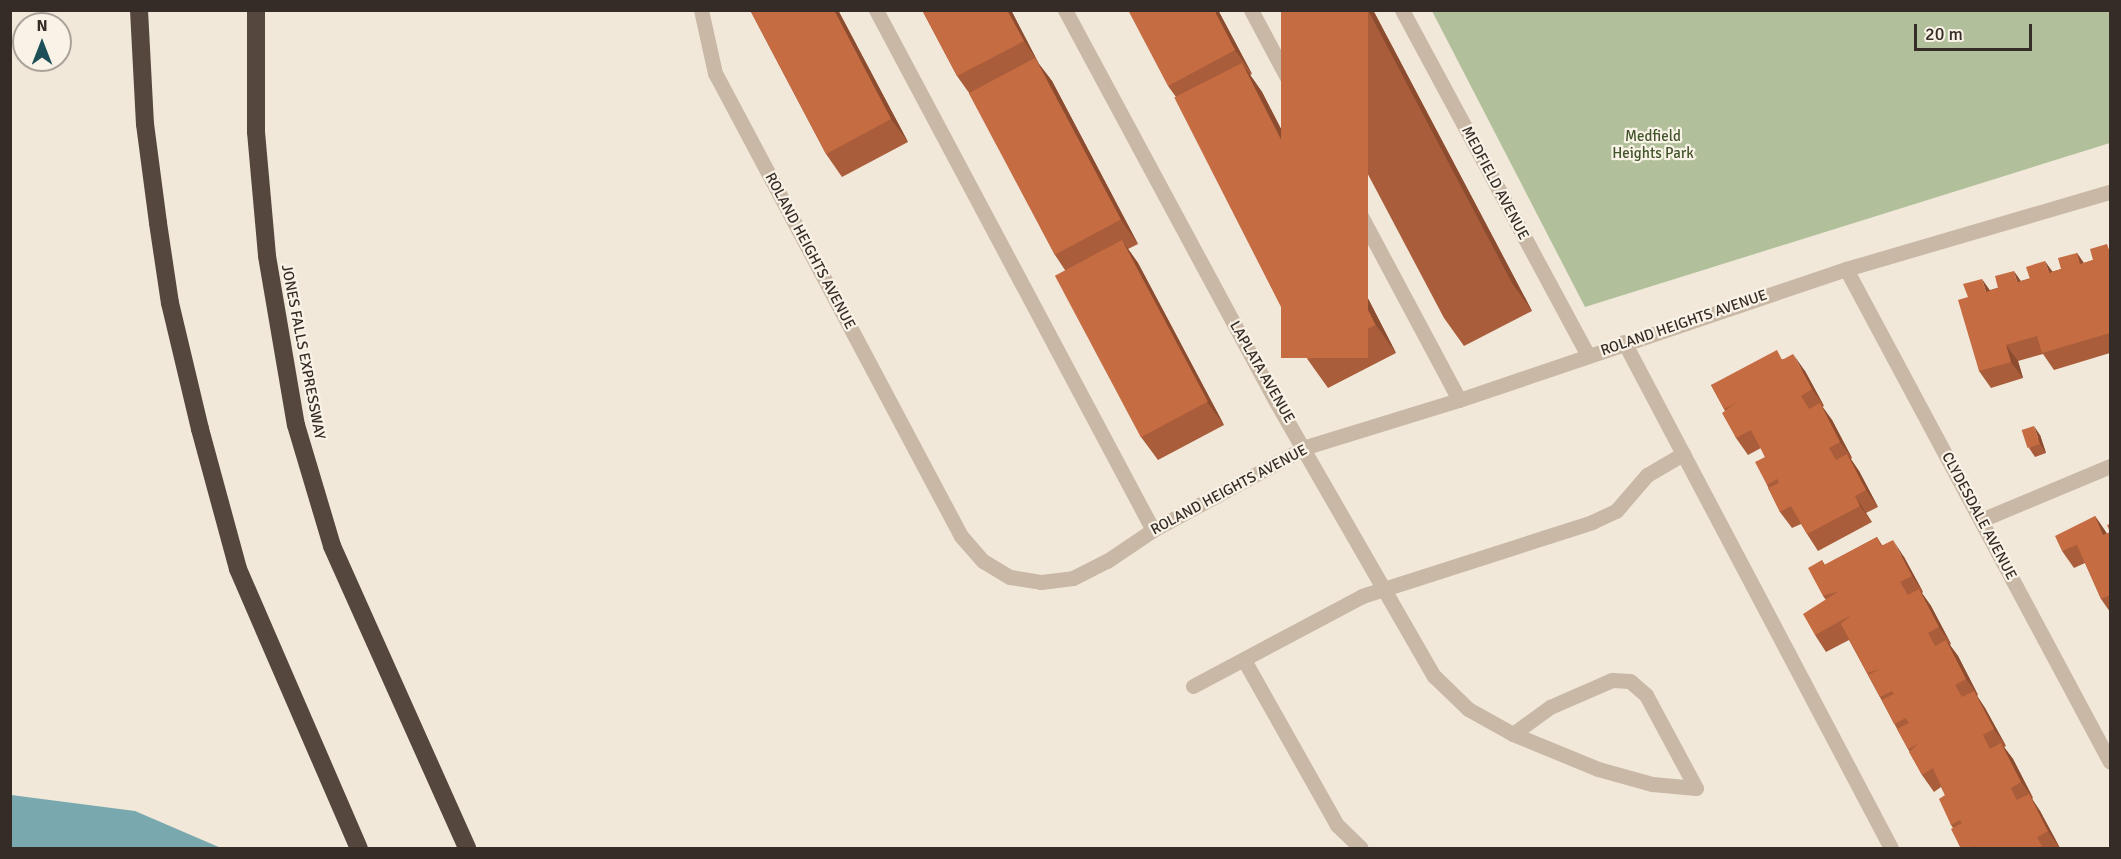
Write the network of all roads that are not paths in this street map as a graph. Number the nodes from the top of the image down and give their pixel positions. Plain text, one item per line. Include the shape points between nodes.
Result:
1 (139, 10) edge
2 (256, 10) edge
3 (701, 10) edge
4 (876, 10) edge
5 (1065, 10) edge
6 (1251, 10) edge
7 (1402, 10) edge
8 (2110, 192) edge
9 (1846, 269) junction
10 (1624, 342) junction
11 (1588, 355) junction
12 (1459, 400) junction
13 (1306, 447) junction
14 (1683, 454) junction
15 (2110, 466) edge
16 (1981, 520) junction
17 (1153, 530) junction
18 (1384, 590) junction
19 (1244, 660) junction
20 (1193, 686) dead end
21 (1513, 734) junction
22 (2105, 738) edge
23 (2110, 762) edge
24 (359, 849) edge
25 (467, 849) edge
26 (1360, 849) edge
27 (1891, 849) edge

1 - 24 highway via 145,124 170,303 238,569
2 - 25 highway, JONES FALLS EXPRESSWAY via 256,132 267,256 296,425 332,546
3 - 17 street, ROLAND HEIGHTS AVENUE via 715,74 961,536 983,561 1010,577 1041,582 1073,578
4 - 17 street
5 - 13 street, LAPLATA AVENUE via 1275,400
6 - 12 street
7 - 11 street, MEDFIELD AVENUE
8 - 9 street, ROLAND HEIGHTS AVENUE
9 - 10 street, ROLAND HEIGHTS AVENUE
9 - 16 street, CLYDESDALE AVENUE
10 - 11 street, ROLAND HEIGHTS AVENUE
10 - 14 street
11 - 12 street, ROLAND HEIGHTS AVENUE
12 - 13 street, ROLAND HEIGHTS AVENUE
13 - 17 street, ROLAND HEIGHTS AVENUE
13 - 18 street, LAPLATA AVENUE
14 - 18 street via 1647,475 1616,511 1592,522
14 - 27 street
15 - 16 street
16 - 22 street, CLYDESDALE AVENUE
18 - 19 street via 1337,607
18 - 21 street, LAPLATA AVENUE via 1434,676 1468,709
19 - 20 street
19 - 26 street via 1337,825
21 - 21 street, LAPLATA AVENUE via 1598,769 1652,784 1696,788 1646,695 1630,681 1612,680 1550,707
22 - 23 street, CLYDESDALE AVENUE

